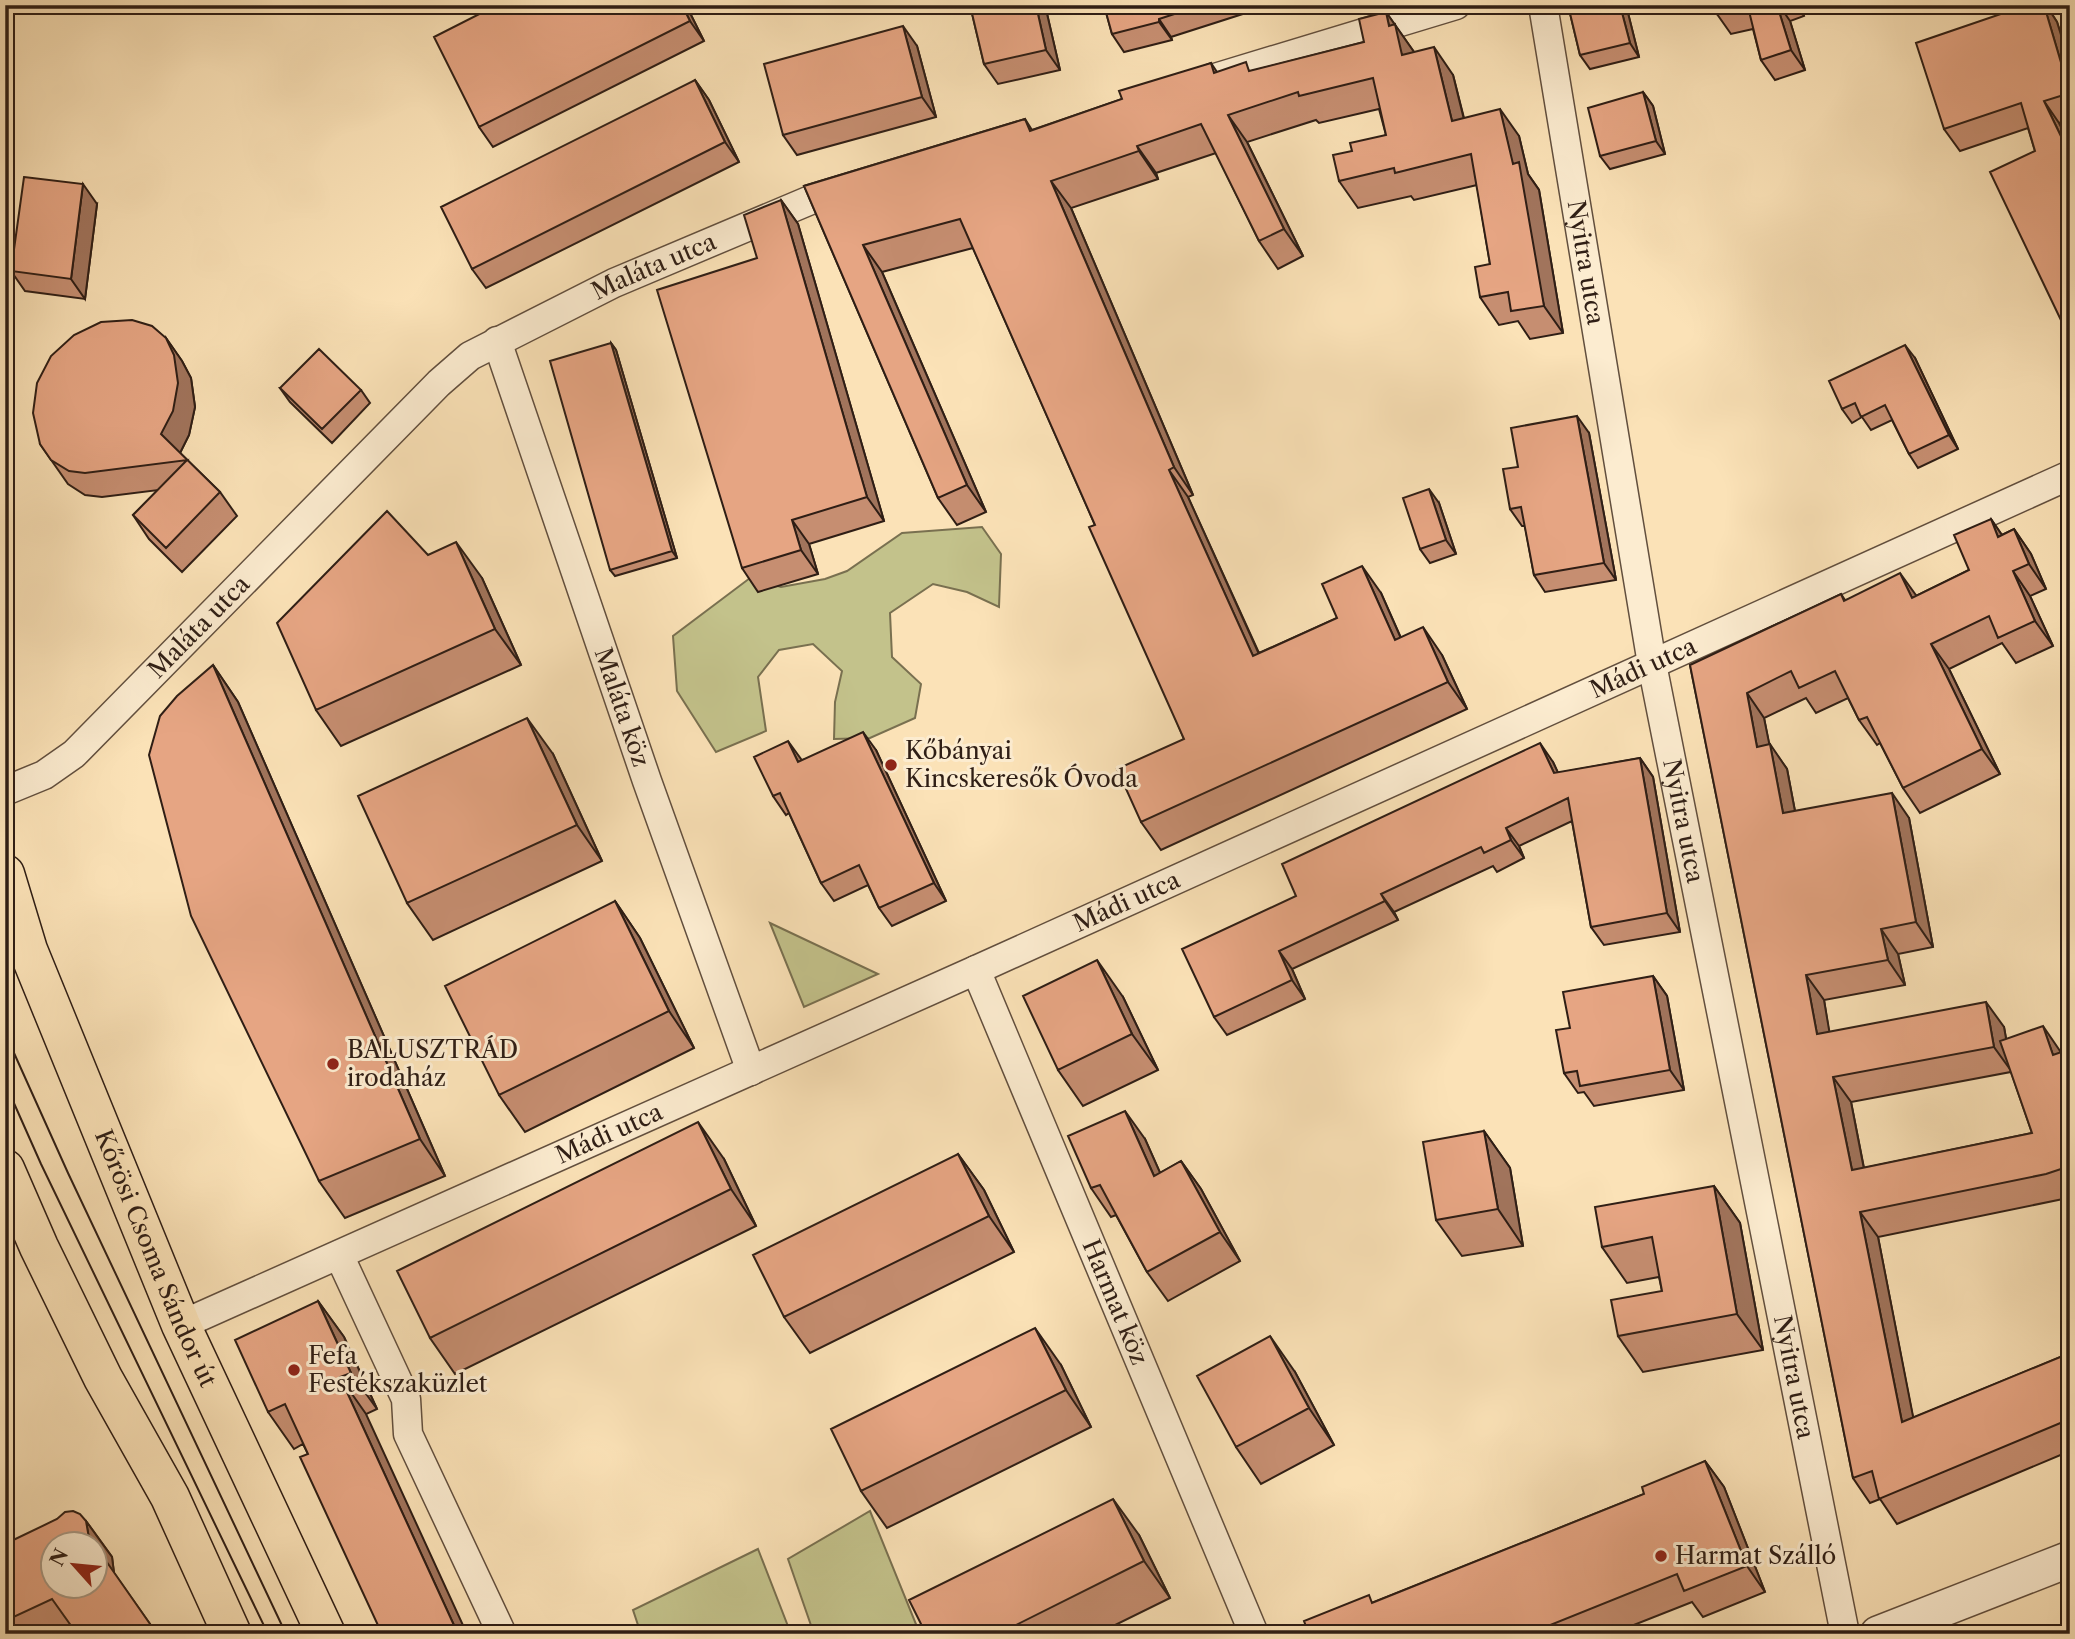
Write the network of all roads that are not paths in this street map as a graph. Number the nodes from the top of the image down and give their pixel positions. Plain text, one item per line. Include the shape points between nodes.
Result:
1 (1457, 5) edge
2 (1544, 5) edge
3 (1192, 85) edge
4 (875, 180) edge
5 (497, 341) junction
6 (2070, 475) edge
7 (1652, 664) junction
8 (5, 790) edge
9 (5, 874) edge
10 (976, 970) junction
11 (751, 1071) junction
12 (5, 1169) edge
13 (339, 1255) junction
14 (181, 1325) junction
15 (2070, 1559) edge
16 (232, 1634) edge
17 (326, 1634) edge
18 (502, 1634) edge
19 (1254, 1634) edge
20 (1845, 1634) edge
21 (1878, 1634) edge

1 - 3 street
2 - 7 street, Nyitra utca
4 - 5 street, Maláta utca via 813,199 646,268
5 - 8 street, Maláta utca via 470,356 439,383 74,754 44,775
5 - 11 street, Maláta köz
6 - 7 street, Mádi utca
7 - 10 street, Mádi utca
7 - 20 street, Nyitra utca
9 - 14 main road, Kőrösi Csoma Sándor út via 28,950
10 - 11 street, Mádi utca
10 - 19 street, Harmat köz
11 - 13 street, Mádi utca
12 - 16 main road via 103,1378 170,1497
13 - 14 street, Mádi utca
13 - 18 street via 406,1399 408,1434
14 - 17 main road, Kőrösi Csoma Sándor út
15 - 21 street

